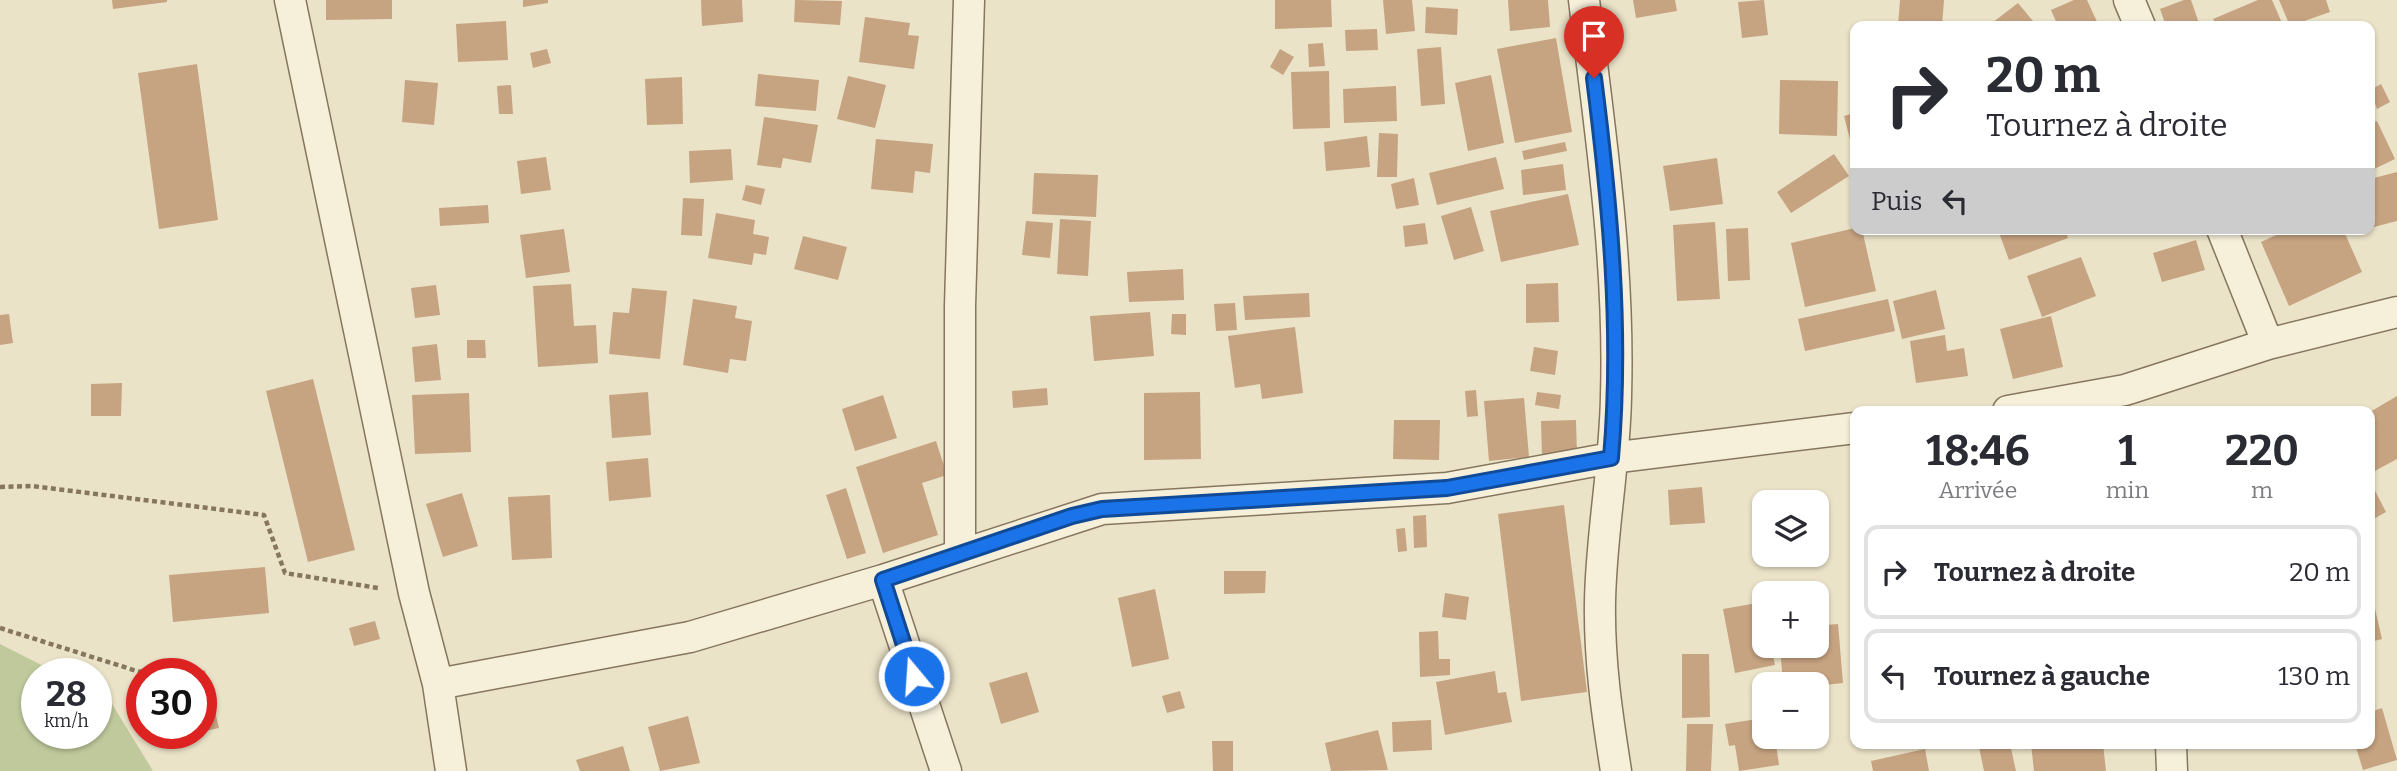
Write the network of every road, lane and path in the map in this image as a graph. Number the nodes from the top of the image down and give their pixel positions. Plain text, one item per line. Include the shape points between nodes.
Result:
1 (290, 0) edge
2 (969, 0) edge
3 (1584, 0) edge
4 (2129, 0) edge
5 (2138, 21) edge
6 (2224, 235) edge
7 (2397, 312) edge
8 (2268, 344) junction
9 (2127, 401) edge
10 (2068, 406) edge
11 (1850, 429) edge
12 (1611, 458) junction
13 (0, 487) edge
14 (960, 555) junction
15 (883, 580) junction
16 (414, 593) junction
17 (0, 628) edge
18 (126, 668) edge
19 (438, 684) junction
20 (2171, 749) edge
21 (451, 771) edge
22 (946, 771) edge
23 (1616, 771) edge
24 (2172, 771) edge

1 - 16 street
2 - 14 street via 960,306
3 - 12 street via 1607,182 1616,398
4 - 5 street
6 - 8 street
7 - 8 street
8 - 9 street
9 - 10 street
11 - 12 street
12 - 14 street via 1447,488 1102,509
12 - 23 street via 1600,601 1600,676
13 - 16 path via 32,486 264,514 285,573
14 - 15 street
15 - 19 street via 690,637
15 - 22 street
16 - 19 street
17 - 18 path
19 - 21 street
20 - 24 street

